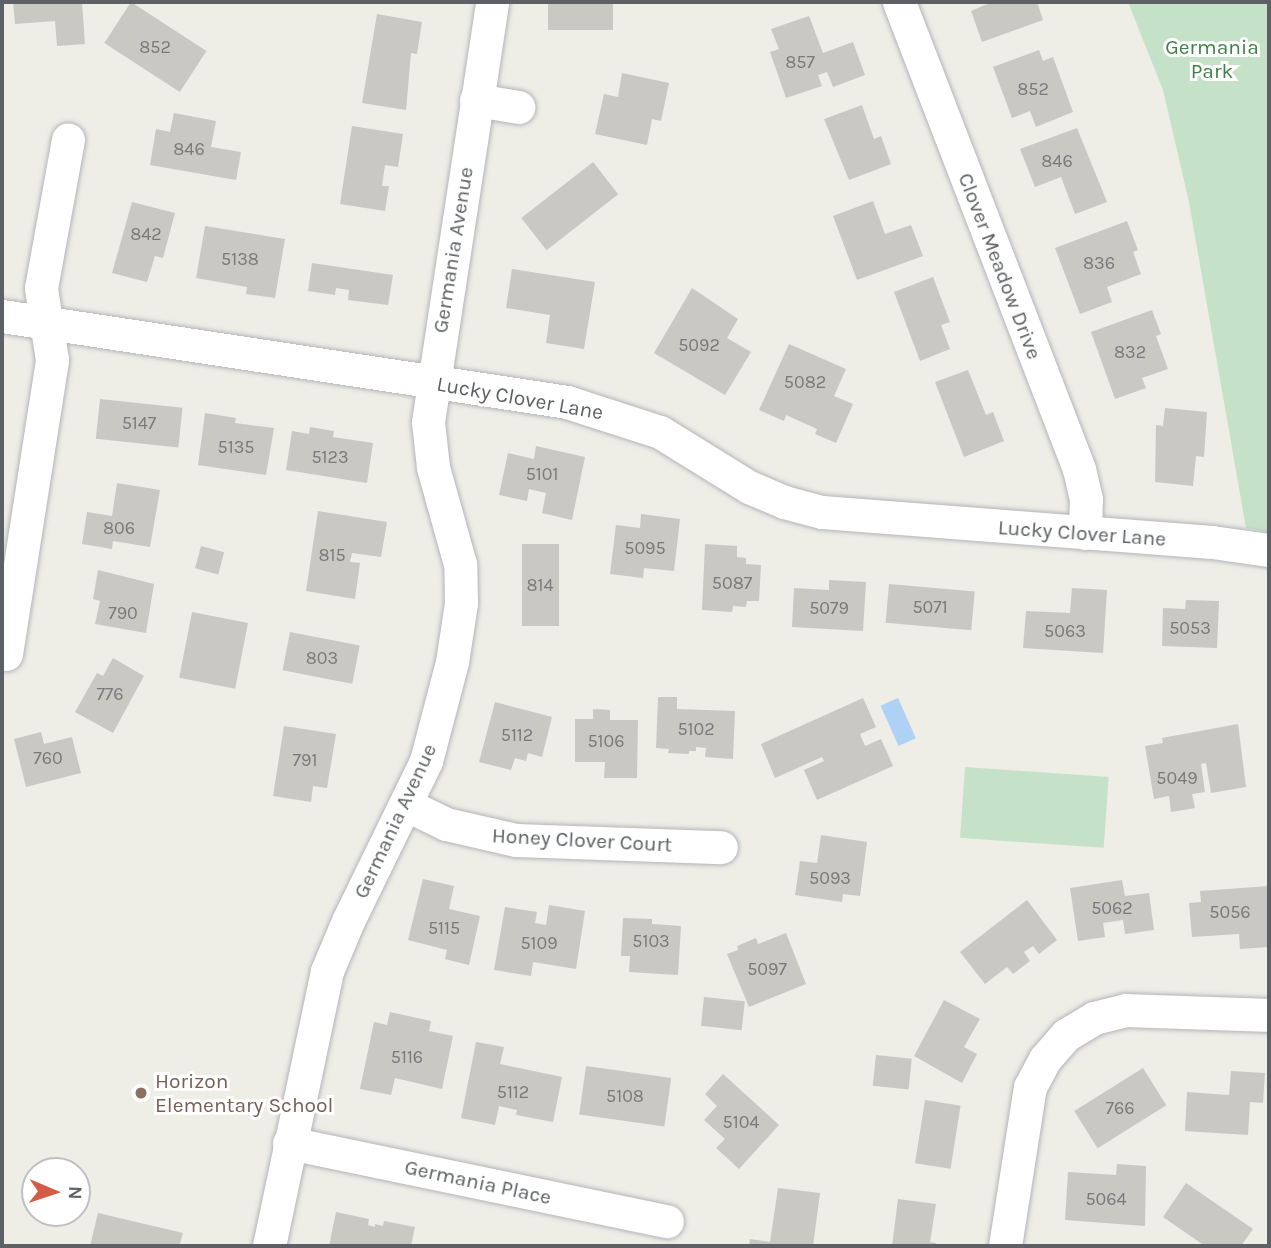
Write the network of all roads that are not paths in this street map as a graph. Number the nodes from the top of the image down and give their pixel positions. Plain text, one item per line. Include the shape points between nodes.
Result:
1 (492, 2) edge
2 (899, 2) edge
3 (476, 100) junction
4 (519, 107) dead end
5 (68, 139) dead end
6 (2, 316) edge
7 (46, 322) junction
8 (432, 383) junction
9 (1085, 533) junction
10 (1269, 550) edge
11 (6, 654) dead end
12 (407, 805) junction
13 (721, 847) dead end
14 (1269, 1015) edge
15 (289, 1143) junction
16 (667, 1221) dead end
17 (269, 1246) edge
18 (1005, 1246) edge

1 - 3 street, Germania Avenue
2 - 9 street, Clover Meadow Drive via 1079,469 1086,499
3 - 4 street
3 - 8 street, Germania Avenue
5 - 7 street via 41,288
6 - 7 street, Lucky Clover Lane
7 - 8 street, Lucky Clover Lane
7 - 11 street via 52,360
8 - 9 street, Lucky Clover Lane via 567,402 625,418 677,441 749,487 802,508
8 - 12 street, Germania Avenue via 430,451 458,547 461,603 439,719
9 - 10 street, Lucky Clover Lane
12 - 13 street, Honey Clover Court via 446,824 508,839
12 - 15 street, Germania Avenue via 327,971
14 - 18 street via 1126,1010 1094,1018 1066,1035 1045,1059 1030,1087
15 - 16 street, Germania Place
15 - 17 street, Germania Avenue

